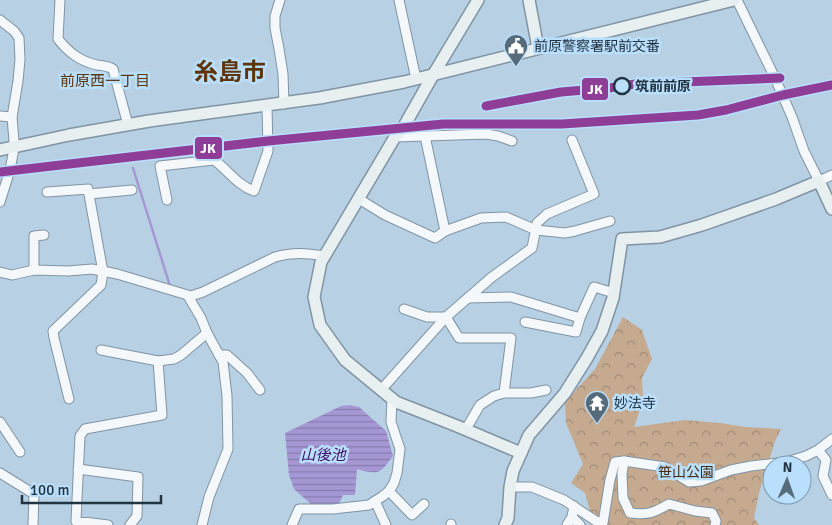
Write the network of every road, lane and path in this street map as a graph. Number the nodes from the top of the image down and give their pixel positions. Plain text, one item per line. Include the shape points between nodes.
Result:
1 (60, 0) edge
2 (280, 0) edge
3 (400, 0) edge
4 (478, 0) edge
5 (529, 0) edge
6 (736, 0) edge
7 (706, 3) edge
8 (0, 20) edge
9 (538, 48) junction
10 (433, 75) junction
11 (416, 79) junction
12 (284, 104) junction
13 (267, 106) junction
14 (0, 116) edge
15 (12, 117) junction
16 (128, 125) junction
17 (424, 136) junction
18 (395, 137) junction
19 (572, 140) dead end
20 (512, 142) dead end
21 (14, 146) junction
22 (0, 150) edge
23 (832, 175) edge
24 (819, 180) junction
25 (132, 190) dead end
26 (47, 192) dead end
27 (89, 194) junction
28 (359, 199) junction
29 (166, 200) dead end
30 (0, 202) edge
31 (832, 209) edge
32 (610, 221) dead end
33 (445, 230) junction
34 (536, 230) junction
35 (44, 235) dead end
36 (324, 256) junction
37 (34, 270) junction
38 (0, 272) edge
39 (103, 272) junction
40 (614, 293) junction
41 (188, 296) junction
42 (468, 298) junction
43 (404, 309) dead end
44 (446, 317) junction
45 (580, 318) junction
46 (525, 322) dead end
47 (207, 333) junction
48 (101, 350) dead end
49 (219, 355) junction
50 (158, 361) junction
51 (260, 390) dead end
52 (381, 390) junction
53 (546, 390) dead end
54 (504, 393) junction
55 (69, 399) dead end
56 (392, 399) junction
57 (0, 422) edge
58 (466, 429) junction
59 (832, 439) edge
60 (818, 450) junction
61 (20, 452) dead end
62 (521, 452) junction
63 (624, 461) junction
64 (78, 469) junction
65 (0, 474) edge
66 (510, 487) junction
67 (389, 491) junction
68 (832, 495) edge
69 (375, 501) junction
70 (424, 504) dead end
71 (574, 506) junction
72 (569, 521) edge
73 (33, 525) edge
74 (108, 525) edge
75 (130, 525) edge
76 (202, 525) edge
77 (292, 525) edge
78 (386, 525) edge
79 (505, 525) edge
80 (580, 525) edge
81 (715, 525) edge

1 - 16 street via 58,39 67,51 80,58 113,68
2 - 12 street via 275,28 283,74
3 - 11 street
4 - 10 street
5 - 9 street
6 - 7 street
6 - 24 street via 772,70
7 - 9 street
8 - 15 street via 19,38 20,59
9 - 10 street
10 - 11 street
10 - 18 street via 404,128
11 - 12 street
12 - 13 street
13 - 16 street
13 - 29 street via 268,150 254,191 234,179 214,160 160,166
14 - 15 street
15 - 21 street
16 - 21 street
17 - 18 street
17 - 20 street via 486,134
17 - 33 street
18 - 28 street
19 - 34 street via 594,194 547,214 537,224
21 - 22 street
21 - 30 street
23 - 24 street
24 - 31 street
24 - 40 street via 702,225 660,237 622,239
25 - 27 street
26 - 27 street via 88,189
27 - 39 street
28 - 33 street via 435,238
28 - 36 street
32 - 34 street via 565,233
33 - 34 street via 480,218 506,217
34 - 42 street via 532,248
35 - 37 street via 34,236
36 - 41 street via 297,253 275,257
36 - 52 street via 314,297 320,325 345,360
37 - 38 street via 12,275
37 - 39 street via 92,269
39 - 41 street
39 - 55 street via 101,285 53,331
40 - 45 street via 594,287
40 - 62 street via 602,331 587,358 564,393 529,435
41 - 47 street
42 - 44 street
42 - 45 street via 511,297
43 - 44 street via 427,317
44 - 52 street
44 - 54 street via 459,338 511,338
45 - 46 street via 576,332
47 - 49 street
47 - 50 street via 174,359
48 - 50 street
49 - 51 street via 227,355
49 - 76 street via 223,362 227,396 228,449
50 - 64 street via 162,415 85,429 80,436
52 - 56 street
53 - 54 street
54 - 58 street via 480,405
56 - 58 street
56 - 67 street via 391,422 400,449 394,484
57 - 61 street
58 - 62 street
59 - 60 street
60 - 63 street via 786,462 750,466 689,482 665,467
60 - 68 street via 826,460 823,476
62 - 66 street
63 - 71 street via 615,462 603,523
63 - 81 street via 623,498 630,513 645,514 669,504 712,514
64 - 74 street via 76,521
64 - 75 street via 138,477 138,516
65 - 73 street via 34,494
66 - 71 street via 532,487
66 - 79 street
67 - 69 street
67 - 70 street via 412,515
69 - 77 street via 369,505 333,509 299,509
69 - 78 street
71 - 72 street
72 - 80 street

